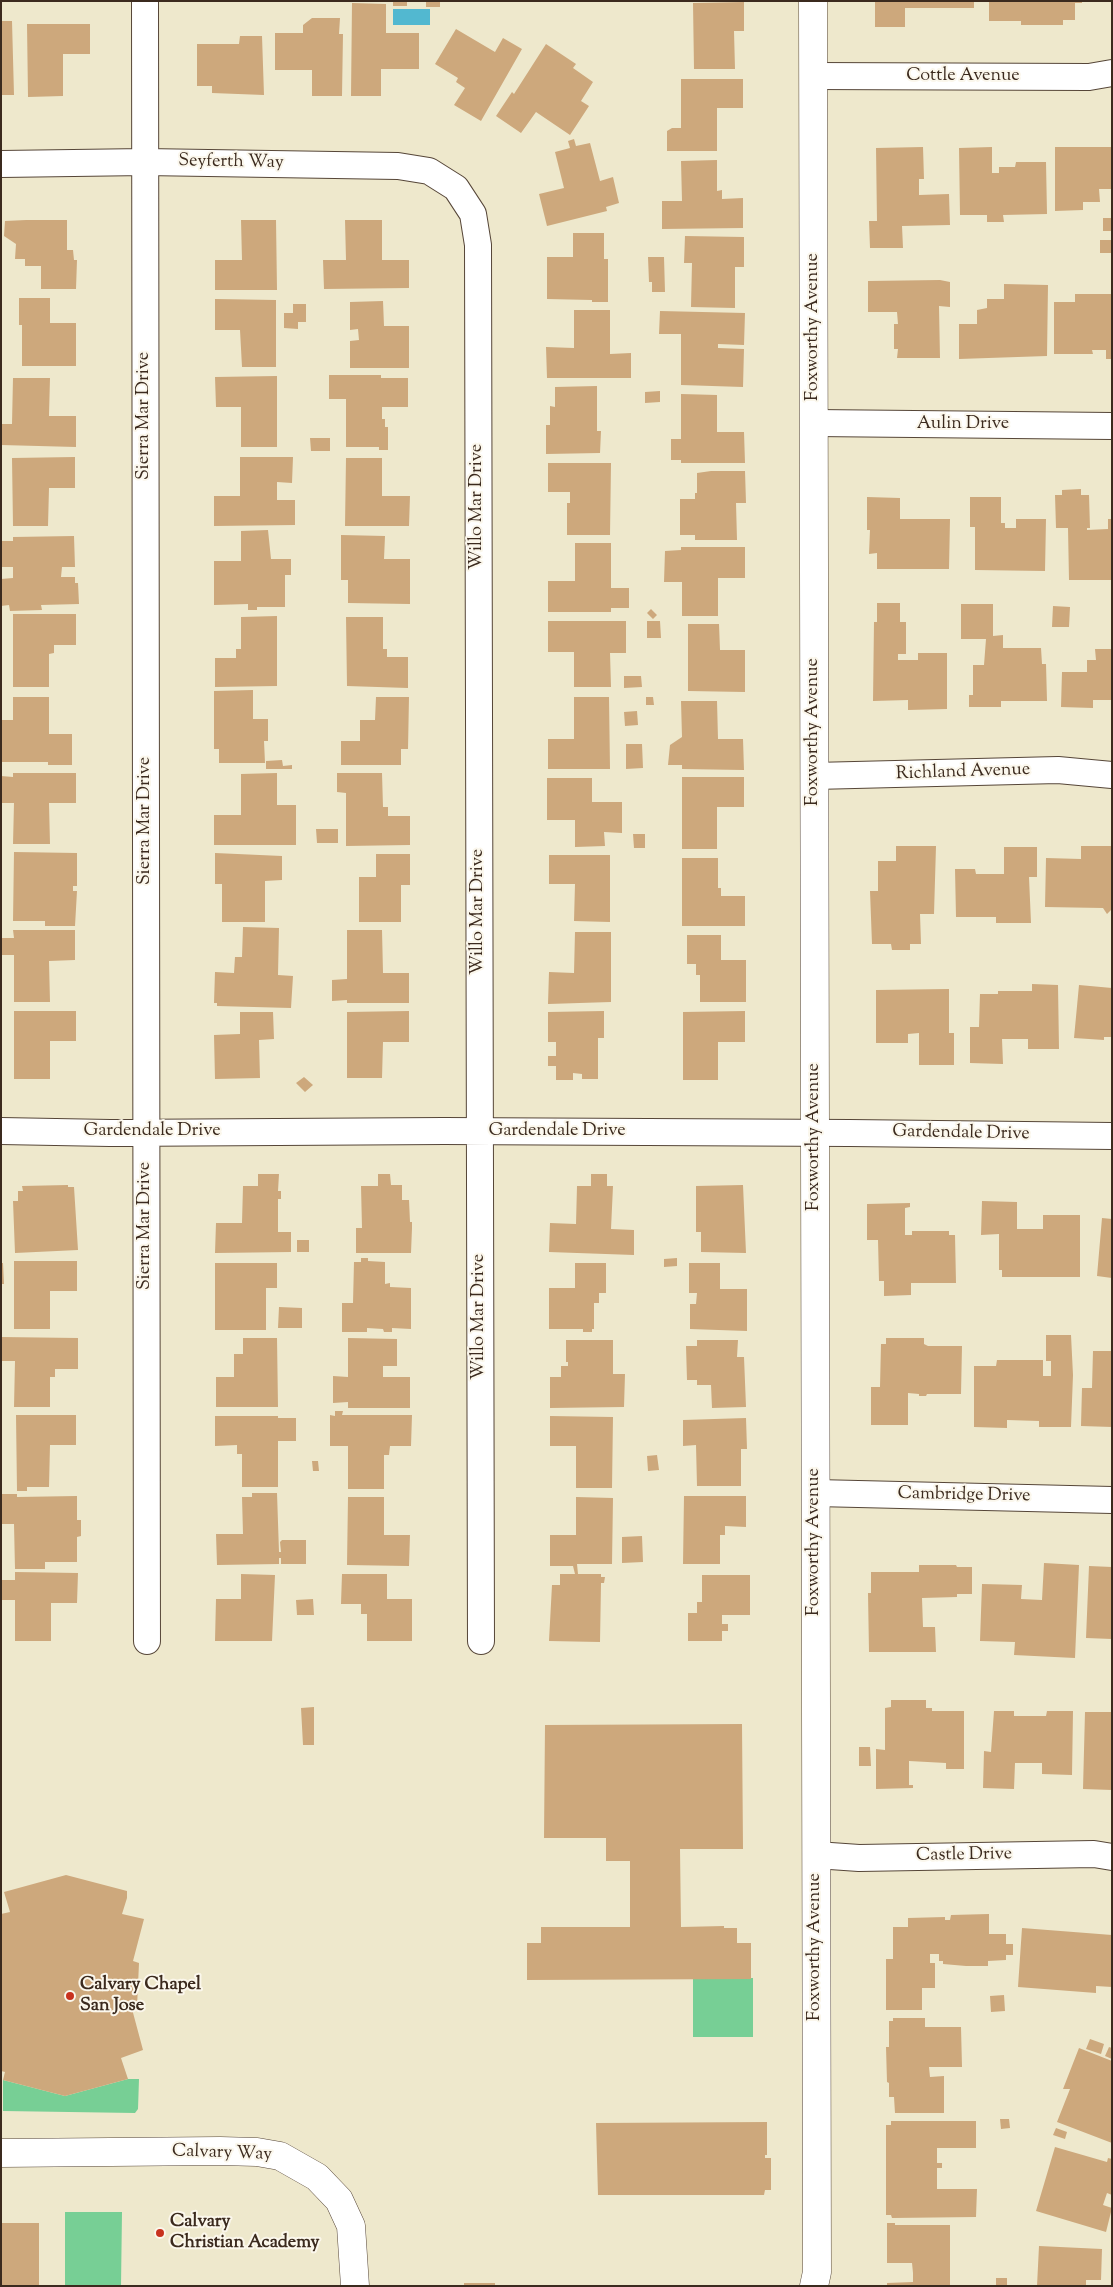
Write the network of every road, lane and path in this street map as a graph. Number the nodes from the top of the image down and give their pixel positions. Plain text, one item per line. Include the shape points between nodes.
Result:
1 (145, 1) edge
2 (813, 1) edge
3 (1112, 73) edge
4 (814, 76) junction
5 (145, 162) junction
6 (1, 164) edge
7 (456, 188) joint
8 (815, 423) junction
9 (1112, 426) edge
10 (1112, 775) edge
11 (814, 776) junction
12 (1, 1131) edge
13 (479, 1132) junction
14 (146, 1133) junction
15 (815, 1133) junction
16 (1112, 1136) edge
17 (816, 1493) junction
18 (1112, 1500) edge
19 (147, 1640) dead end
20 (481, 1641) dead end
21 (816, 1855) junction
22 (1112, 1857) edge
23 (1, 2153) edge
24 (818, 2281) edge
25 (355, 2286) edge

1 - 5 street, Sierra Mar Drive
2 - 4 street, Foxworthy Avenue
3 - 4 street, Cottle Avenue via 1089,77
4 - 8 street, Foxworthy Avenue
5 - 6 street, Seyferth Way
5 - 7 street, Seyferth Way via 398,166 429,171
5 - 14 street, Sierra Mar Drive
7 - 13 street, Willo Mar Drive via 473,214 478,245
8 - 9 street, Aulin Drive
8 - 11 street, Foxworthy Avenue
10 - 11 street, Richland Avenue via 1058,770
11 - 15 street, Foxworthy Avenue
12 - 14 street, Gardendale Drive
13 - 14 street, Gardendale Drive
13 - 15 street, Gardendale Drive
13 - 20 street, Willo Mar Drive
14 - 19 street, Sierra Mar Drive
15 - 16 street, Gardendale Drive
15 - 17 street, Foxworthy Avenue
17 - 18 street, Cambridge Drive
17 - 21 street, Foxworthy Avenue
21 - 22 street, Castle Drive via 859,1858 1094,1854
21 - 24 street, Foxworthy Avenue
23 - 25 street, Calvary Way via 220,2151 280,2156 317,2177 339,2200 351,2226

